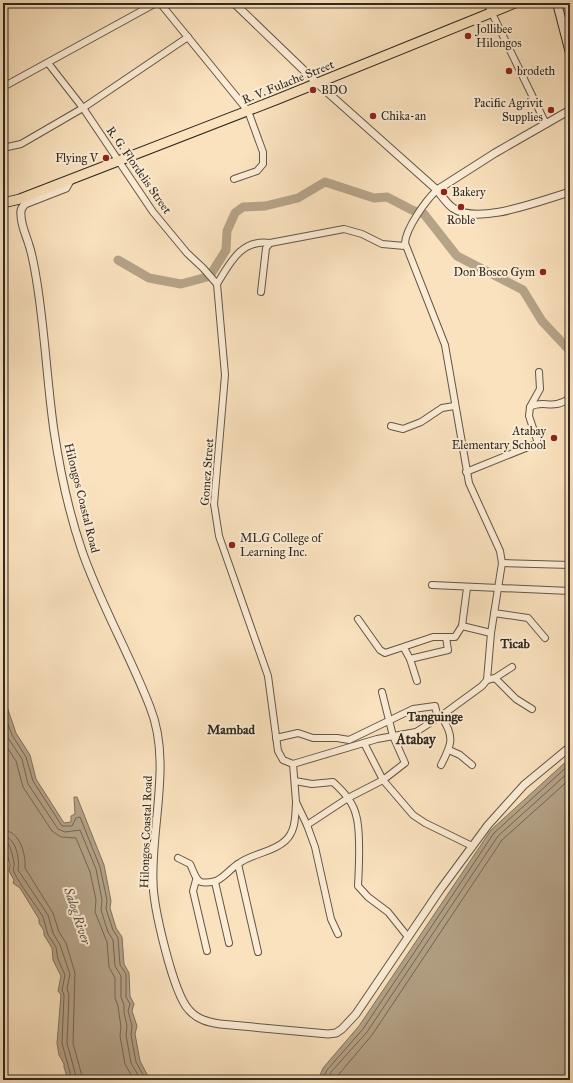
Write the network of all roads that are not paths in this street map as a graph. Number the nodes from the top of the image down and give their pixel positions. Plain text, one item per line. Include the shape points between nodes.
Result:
1 (156, 3) edge
2 (160, 3) edge
3 (234, 3) edge
4 (487, 3) edge
5 (515, 3) edge
6 (557, 3) edge
7 (492, 13) junction
8 (188, 37) junction
9 (570, 52) edge
10 (48, 63) junction
11 (317, 83) junction
12 (3, 87) edge
13 (83, 108) junction
14 (570, 110) edge
15 (248, 111) junction
16 (546, 124) junction
17 (3, 148) edge
18 (118, 160) junction
19 (71, 179) junction
20 (234, 179) dead end
21 (437, 190) junction
22 (570, 192) edge
23 (3, 203) edge
24 (270, 243) junction
25 (405, 246) junction
26 (217, 284) junction
27 (261, 292) dead end
28 (539, 372) dead end
29 (570, 398) edge
30 (454, 406) junction
31 (530, 407) junction
32 (390, 426) dead end
33 (466, 472) junction
34 (502, 563) junction
35 (570, 565) edge
36 (432, 585) dead end
37 (499, 587) junction
38 (467, 588) junction
39 (570, 591) edge
40 (494, 613) junction
41 (358, 619) dead end
42 (462, 626) junction
43 (490, 634) junction
44 (446, 637) junction
45 (545, 638) dead end
46 (404, 648) junction
47 (410, 659) junction
48 (512, 668) dead end
49 (495, 678) junction
50 (487, 680) junction
51 (418, 681) dead end
52 (382, 692) dead end
53 (532, 709) dead end
54 (440, 717) junction
55 (389, 722) junction
56 (393, 736) junction
57 (276, 738) junction
58 (364, 743) junction
59 (570, 747) edge
60 (449, 750) junction
61 (293, 764) junction
62 (441, 765) dead end
63 (472, 765) dead end
64 (383, 780) junction
65 (295, 782) junction
66 (348, 798) junction
67 (296, 802) junction
68 (307, 825) junction
69 (472, 846) junction
70 (178, 858) dead end
71 (238, 864) junction
72 (196, 880) junction
73 (215, 882) junction
74 (338, 934) dead end
75 (408, 937) junction
76 (230, 943) dead end
77 (207, 951) dead end
78 (258, 952) dead end

1 - 10 street
2 - 8 street
3 - 11 street
4 - 7 street
5 - 7 main road, R. V. Fulache Street
6 - 9 main road
7 - 11 main road, R. V. Fulache Street
7 - 16 street
8 - 13 street
8 - 15 street
10 - 12 street
10 - 13 street, R. G. Flordelis Street
11 - 15 main road, R. V. Fulache Street
11 - 21 street
13 - 17 street via 21,144
13 - 18 street, R. G. Flordelis Street
14 - 16 street
15 - 18 main road, R. V. Fulache Street
15 - 20 street via 263,152 263,164 257,171
16 - 21 street
18 - 19 main road, R. V. Fulache Street
18 - 26 street, R. G. Flordelis Street via 154,212 187,253
19 - 23 main road, R. V. Fulache Street
19 - 75 street, Hilongos Coastal Road via 66,188 25,204 21,209 21,218 37,281 47,349 54,434 77,536 151,709 159,739 152,882 176,987 188,1010 208,1022 317,1034 336,1033 356,1014
21 - 22 street via 453,208 478,216
21 - 25 street via 429,198 406,235
24 - 25 street via 344,229 382,244
24 - 26 street via 259,242 243,249
24 - 27 street via 266,248
25 - 30 street via 445,344
26 - 57 street, Gomez Street via 225,375 214,504 219,536 268,676
28 - 31 street via 540,389
29 - 31 street via 555,406
30 - 32 street via 442,408 403,429
30 - 33 street
31 - 33 street via 529,416 538,443
33 - 34 street via 500,551
34 - 35 street
34 - 37 street
36 - 38 street
37 - 38 street
37 - 39 street
37 - 40 street
38 - 42 street
40 - 43 street
40 - 45 street via 528,618
41 - 46 street via 383,652
42 - 43 street
42 - 44 street via 458,635
43 - 50 street
44 - 46 street via 433,637
44 - 47 street via 448,650
46 - 47 street
47 - 51 street
48 - 49 street
49 - 50 street
49 - 53 street via 516,699
50 - 54 street
52 - 55 street
54 - 55 street via 435,706 432,706 413,709
54 - 56 street via 416,732
54 - 60 street via 449,730
55 - 56 street
55 - 57 street via 350,740 313,738 298,733
56 - 58 street
56 - 64 street via 405,763
57 - 61 street, Gomez Street via 278,751 283,760
58 - 61 street
58 - 64 street
59 - 69 street, Hilongos Coastal Road via 506,803
60 - 62 street
60 - 63 street
61 - 65 street
64 - 66 street
64 - 69 street via 412,815
65 - 66 street via 333,782
65 - 67 street
66 - 68 street
66 - 75 street via 356,814 358,886 388,912
67 - 68 street
67 - 71 street via 294,825 286,841
68 - 74 street
69 - 75 street, Hilongos Coastal Road
70 - 72 street via 190,864
71 - 73 street
71 - 78 street
72 - 73 street
72 - 77 street via 193,892
73 - 76 street

